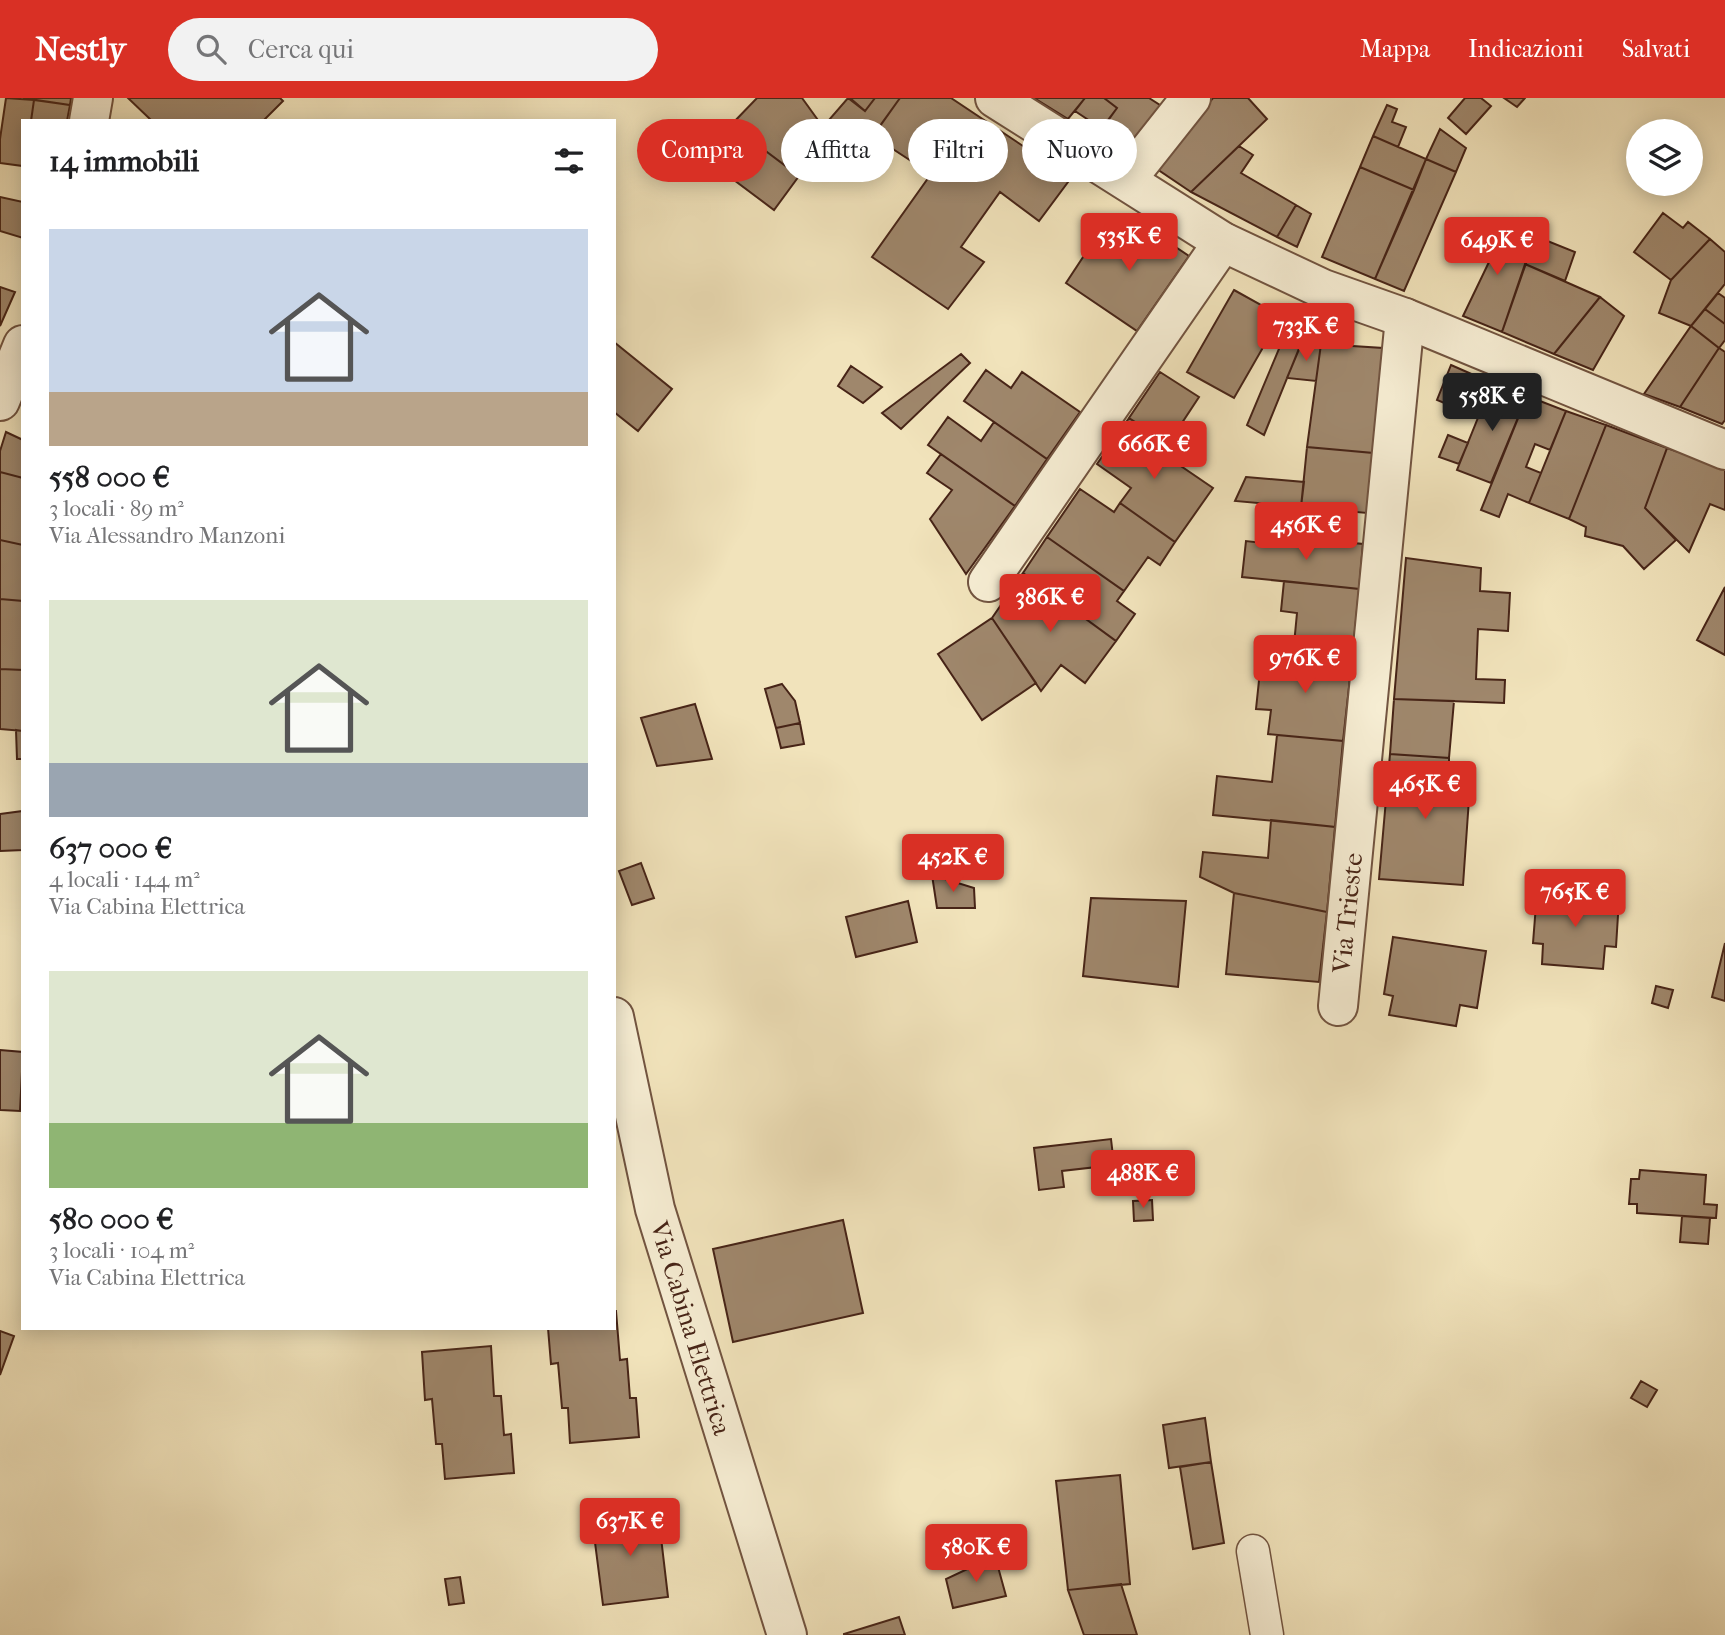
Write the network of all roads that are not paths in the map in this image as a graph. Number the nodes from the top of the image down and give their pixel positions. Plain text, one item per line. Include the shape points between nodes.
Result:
1 (995, 98) edge
2 (1191, 98) edge
3 (1029, 119) edge
4 (1137, 166) edge
5 (1129, 182) edge
6 (1223, 242) junction
7 (1405, 318) junction
8 (21, 350) edge
9 (0, 401) edge
10 (1725, 450) edge
11 (988, 582) dead end
12 (1338, 1006) dead end
13 (616, 1026) edge
14 (1253, 1550) dead end
15 (787, 1635) edge
16 (1267, 1635) edge

1 - 3 street
2 - 4 street
5 - 6 street
6 - 7 street via 1323,289
6 - 11 street
7 - 10 street
7 - 12 street, Via Trieste
8 - 9 street
13 - 15 street, Via Cabina Elettrica via 655,1209
14 - 16 street

